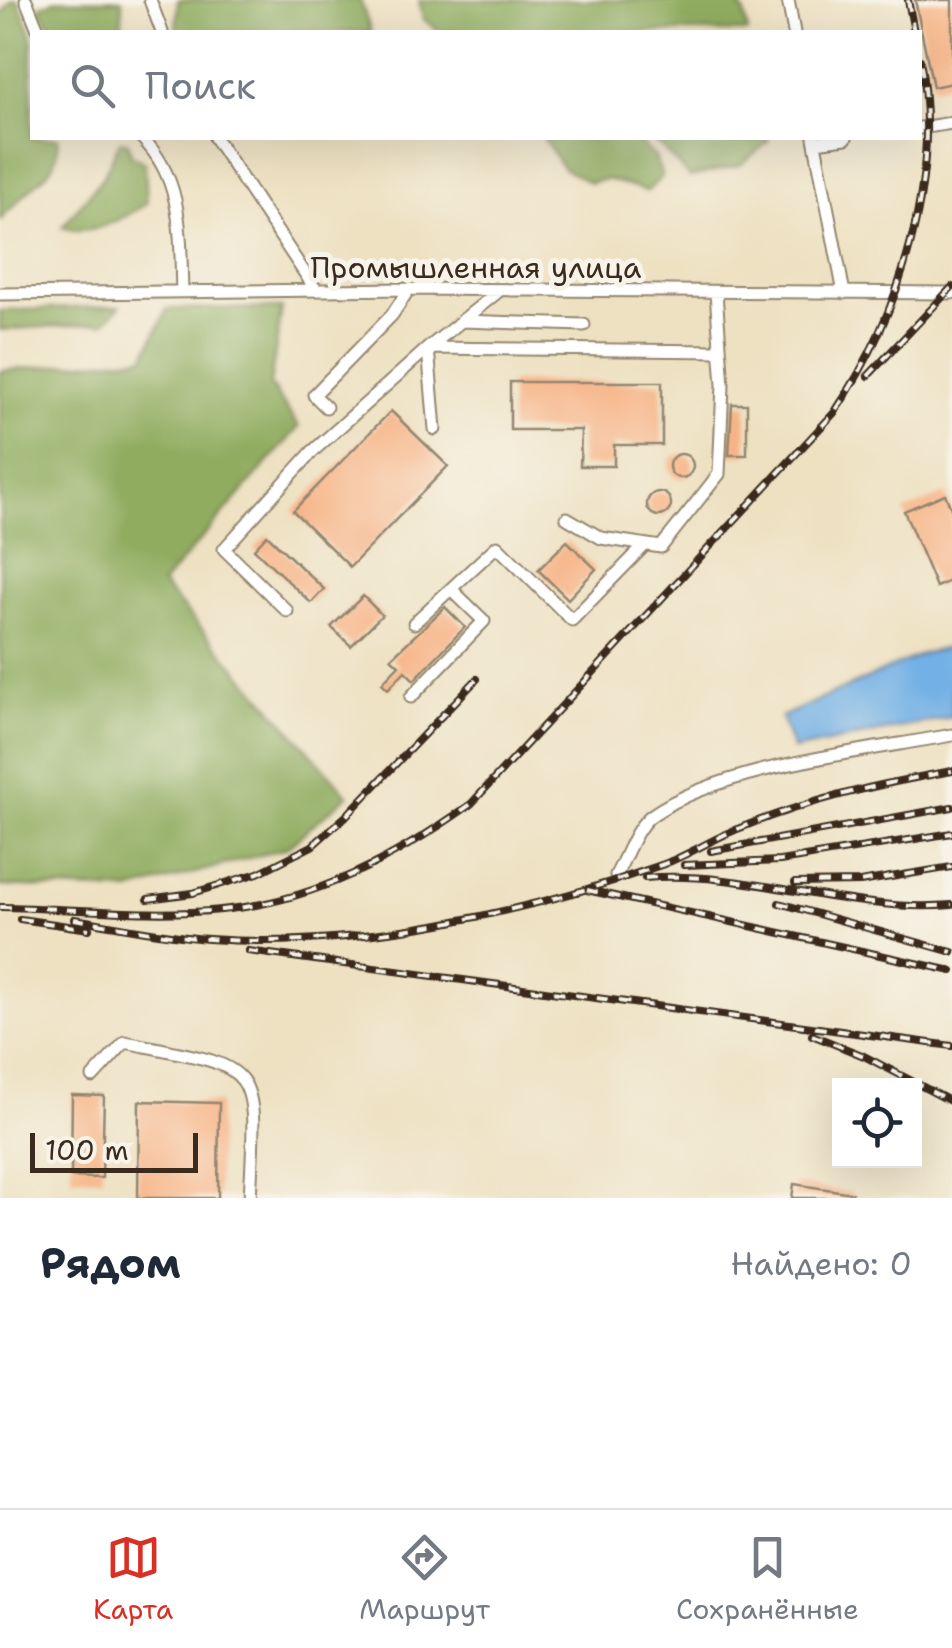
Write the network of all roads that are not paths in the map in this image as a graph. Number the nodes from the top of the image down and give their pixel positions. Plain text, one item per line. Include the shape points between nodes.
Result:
1 (26, 0) edge
2 (150, 0) edge
3 (788, 0) edge
4 (38, 30) edge
5 (161, 30) edge
6 (794, 30) edge
7 (952, 123) edge
8 (922, 128) edge
9 (144, 140) edge
10 (215, 140) edge
11 (815, 140) edge
12 (409, 289) junction
13 (316, 290) junction
14 (500, 290) junction
15 (182, 292) junction
16 (716, 293) junction
17 (844, 293) junction
18 (952, 293) edge
19 (0, 294) edge
20 (462, 321) junction
21 (584, 325) dead end
22 (428, 348) junction
23 (720, 351) junction
24 (326, 407) dead end
25 (435, 429) dead end
26 (566, 518) dead end
27 (645, 545) junction
28 (451, 589) junction
29 (287, 611) dead end
30 (414, 623) dead end
31 (411, 697) dead end
32 (952, 735) edge
33 (616, 874) dead end
34 (94, 1077) dead end
35 (250, 1198) edge

1 - 4 street
2 - 5 street
3 - 6 street
7 - 8 street
9 - 15 street via 162,164 180,209
10 - 13 street
11 - 17 street
12 - 13 street, Промышленная улица
12 - 14 street, Промышленная улица
12 - 24 street via 314,395
13 - 15 street, Промышленная улица
14 - 16 street, Промышленная улица
14 - 20 street
15 - 19 street, Промышленная улица
16 - 17 street, Промышленная улица
16 - 23 street
17 - 18 street, Промышленная улица
20 - 21 street
20 - 22 street
22 - 23 street
22 - 25 street
22 - 29 street via 313,451 224,549
23 - 27 street via 719,474 662,547
26 - 27 street via 601,538
27 - 28 street via 572,620 497,546
28 - 30 street
28 - 31 street via 484,621
32 - 33 street via 817,760 684,798 648,817
34 - 35 street via 125,1042 218,1061 244,1077 256,1106

